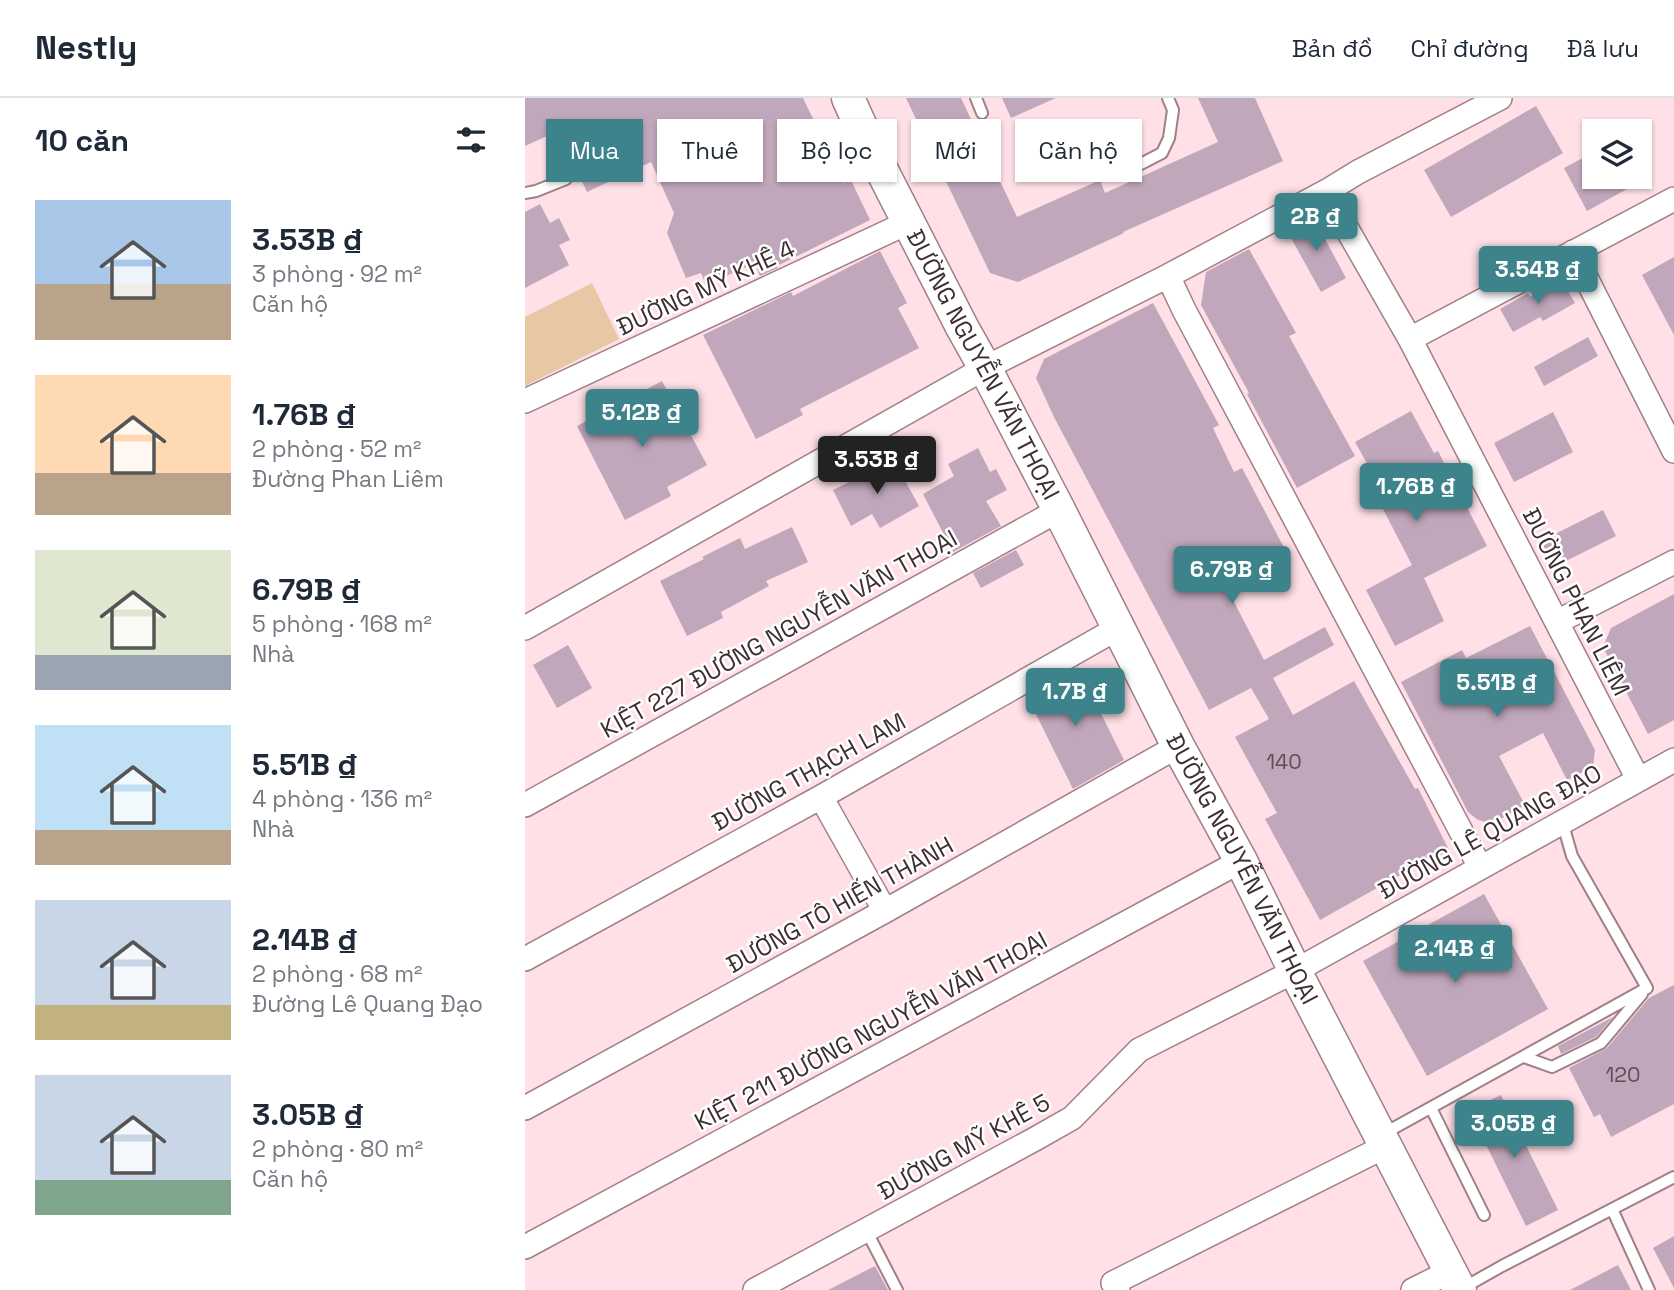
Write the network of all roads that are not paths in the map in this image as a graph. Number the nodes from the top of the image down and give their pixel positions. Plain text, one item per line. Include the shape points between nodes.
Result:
1 (842, 98) edge
2 (848, 98) edge
3 (976, 98) edge
4 (1168, 98) edge
5 (1500, 98) edge
6 (982, 113) dead end
7 (854, 119) edge
8 (857, 119) edge
9 (1142, 162) edge
10 (558, 182) edge
11 (888, 182) edge
12 (1327, 191) junction
13 (525, 193) edge
14 (1674, 199) edge
15 (909, 222) junction
16 (1573, 252) junction
17 (1168, 276) junction
18 (1410, 339) junction
19 (985, 368) junction
20 (525, 401) edge
21 (1674, 451) edge
22 (1059, 510) junction
23 (1674, 562) edge
24 (1557, 622) junction
25 (525, 628) edge
26 (1118, 628) junction
27 (1178, 746) junction
28 (1674, 760) edge
29 (1638, 779) junction
30 (821, 797) junction
31 (525, 805) edge
32 (1562, 821) junction
33 (1241, 861) junction
34 (1480, 867) junction
35 (885, 911) junction
36 (525, 958) edge
37 (1295, 971) junction
38 (1647, 988) junction
39 (1524, 1057) junction
40 (525, 1108) edge
41 (1431, 1108) junction
42 (1383, 1141) junction
43 (1674, 1177) edge
44 (1612, 1209) junction
45 (1484, 1214) dead end
46 (866, 1230) junction
47 (525, 1247) edge
48 (1457, 1284) edge
49 (755, 1290) edge
50 (897, 1290) edge
51 (1118, 1290) edge
52 (1413, 1290) edge
53 (1649, 1290) edge

1 - 7 main road, ĐƯỜNG NGUYỄN VĂN THOẠI
2 - 8 main road, ĐƯỜNG NGUYỄN VĂN THOẠI
3 - 6 lane
4 - 9 lane via 1173,110 1169,138 1162,153
5 - 12 street
10 - 13 lane
11 - 15 main road, ĐƯỜNG NGUYỄN VĂN THOẠI
12 - 17 street
12 - 18 street, ĐƯỜNG PHAN LIÊM
14 - 16 street
15 - 19 main road, ĐƯỜNG NGUYỄN VĂN THOẠI
15 - 20 street, ĐƯỜNG MỸ KHÊ 4
16 - 18 street
16 - 21 street
17 - 19 street
17 - 34 street
18 - 24 street, ĐƯỜNG PHAN LIÊM
19 - 22 main road, ĐƯỜNG NGUYỄN VĂN THOẠI
19 - 25 street
22 - 26 main road, ĐƯỜNG NGUYỄN VĂN THOẠI
22 - 31 street, KIỆT 227 ĐƯỜNG NGUYỄN VĂN THOẠI
23 - 24 street
24 - 29 street, ĐƯỜNG PHAN LIÊM
26 - 27 main road, ĐƯỜNG NGUYỄN VĂN THOẠI
26 - 30 street, ĐƯỜNG THẠCH LAM
27 - 33 main road, ĐƯỜNG NGUYỄN VĂN THOẠI
27 - 35 street, ĐƯỜNG TÔ HIẾN THÀNH
28 - 29 street, ĐƯỜNG LÊ QUANG ĐẠO
29 - 32 street, ĐƯỜNG LÊ QUANG ĐẠO
30 - 35 street
30 - 36 street, ĐƯỜNG THẠCH LAM
32 - 34 street, ĐƯỜNG LÊ QUANG ĐẠO
32 - 38 lane via 1572,856
33 - 37 main road, ĐƯỜNG NGUYỄN VĂN THOẠI
33 - 47 street, KIỆT 211 ĐƯỜNG NGUYỄN VĂN THOẠI
34 - 37 street, ĐƯỜNG LÊ QUANG ĐẠO
35 - 40 street, ĐƯỜNG TÔ HIẾN THÀNH
37 - 42 main road, ĐƯỜNG NGUYỄN VĂN THOẠI
37 - 46 street, ĐƯỜNG MỸ KHÊ 5 via 1139,1050 1072,1118
38 - 39 lane
38 - 39 lane via 1601,1043 1552,1067
39 - 41 lane
41 - 42 lane
41 - 45 lane
42 - 48 main road, ĐƯỜNG NGUYỄN VĂN THOẠI
42 - 51 street via 1113,1283
43 - 44 lane
44 - 48 lane
44 - 53 lane
46 - 49 street, ĐƯỜNG MỸ KHÊ 5
46 - 50 lane
48 - 52 street

